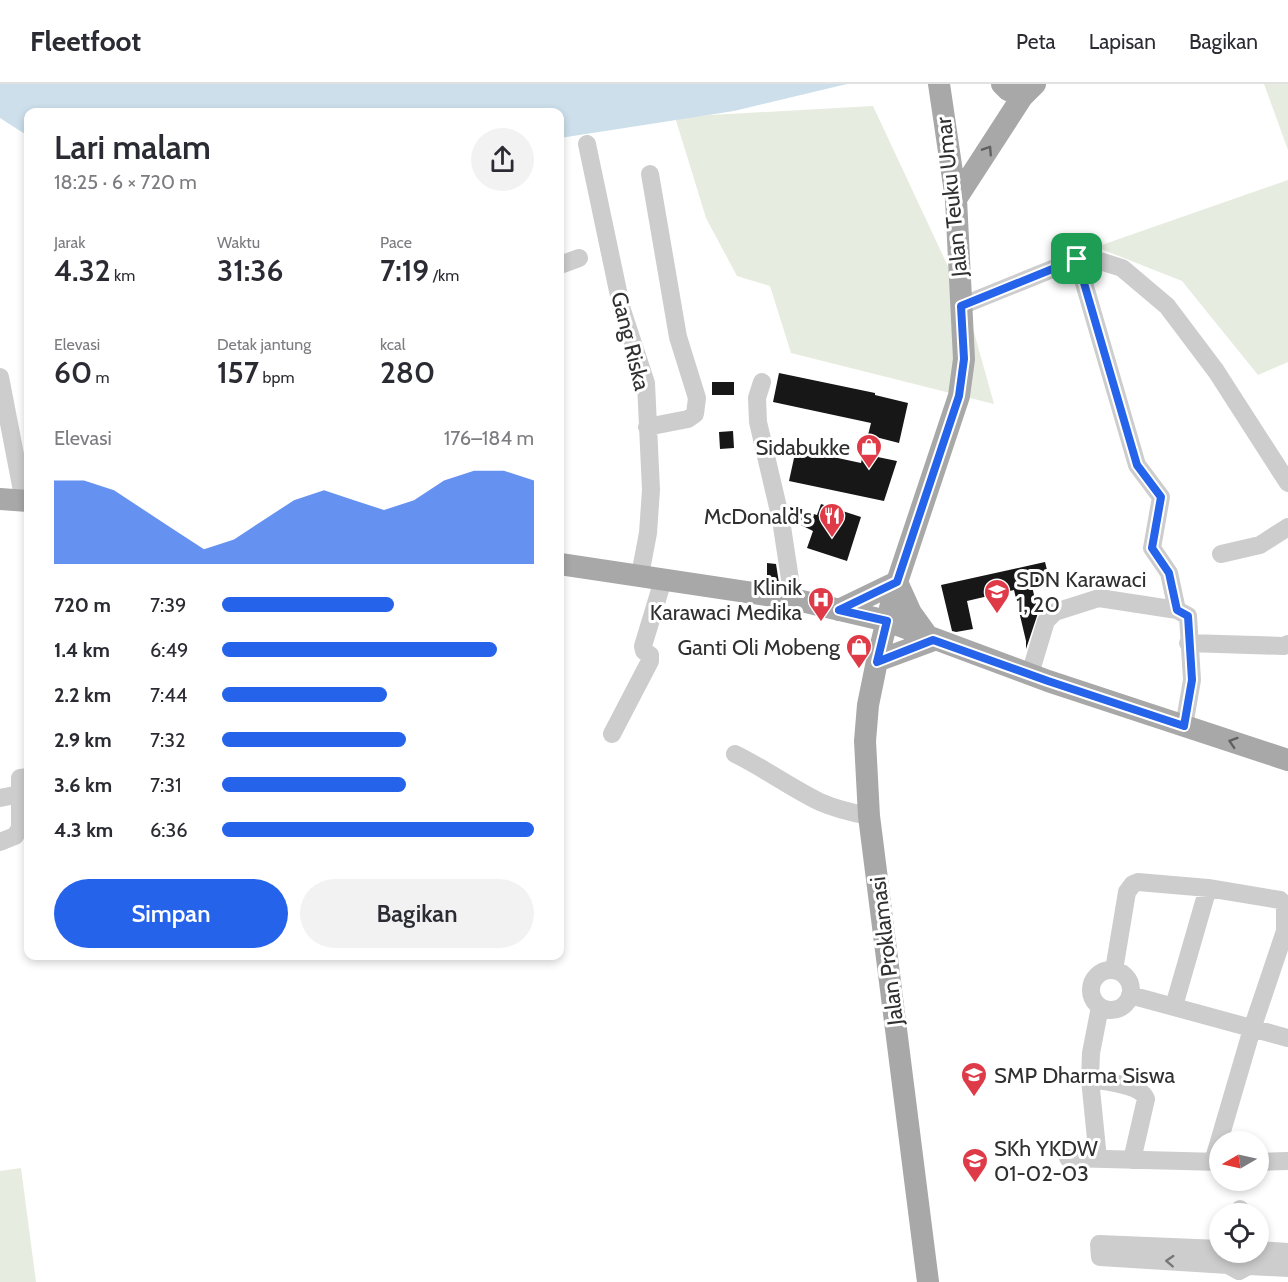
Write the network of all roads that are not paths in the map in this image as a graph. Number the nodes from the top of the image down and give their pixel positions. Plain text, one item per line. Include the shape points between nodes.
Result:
1 (939, 84) edge
2 (1002, 84) edge
3 (1029, 91) edge
4 (587, 144) dead end
5 (650, 174) dead end
6 (956, 199) junction
7 (579, 258) dead end
8 (1077, 259) junction
9 (564, 264) edge
10 (961, 306) junction
11 (0, 377) edge
12 (762, 382) dead end
13 (647, 427) junction
14 (1288, 483) edge
15 (24, 491) edge
16 (0, 499) edge
17 (24, 501) edge
18 (1288, 527) edge
19 (1221, 554) dead end
20 (564, 565) edge
21 (640, 575) junction
22 (663, 580) junction
23 (897, 582) junction
24 (793, 599) junction
25 (839, 610) junction
26 (1177, 610) junction
27 (887, 621) junction
28 (931, 639) junction
29 (1188, 643) junction
30 (1288, 644) edge
31 (877, 662) junction
32 (1030, 674) junction
33 (1184, 726) junction
34 (612, 734) dead end
35 (735, 754) dead end
36 (1288, 760) edge
37 (24, 778) edge
38 (20, 794) junction
39 (0, 798) edge
40 (869, 816) junction
41 (0, 842) edge
42 (1208, 888) junction
43 (1287, 932) edge
44 (1114, 970) junction
45 (1130, 995) junction
46 (1174, 1006) junction
47 (1100, 1007) junction
48 (1252, 1029) junction
49 (1288, 1038) edge
50 (1090, 1079) junction
51 (1224, 1131) edge
52 (1068, 1158) dead end
53 (1098, 1159) junction
54 (1132, 1160) junction
55 (1269, 1161) edge
56 (1288, 1161) edge
57 (1209, 1162) edge
58 (1269, 1251) edge
59 (1288, 1252) edge
60 (1236, 1265) edge
61 (1288, 1268) edge
62 (928, 1282) edge

1 - 6 main road, Jalan Teuku Umar
2 - 3 main road via 1008,90
6 -> 3 main road
4 - 13 street, Gang Riska via 622,310 646,383
5 - 13 street via 678,337 697,398 695,414 688,419
6 - 10 main road, Jalan Teuku Umar
7 - 9 street
8 - 10 street
8 - 14 street via 1090,258 1122,268 1167,306 1216,371
8 - 26 street via 1137,465 1161,497 1152,548 1169,573
10 - 23 main road, Jalan Teuku Umar via 964,359 959,396
11 - 15 street
12 - 24 street via 757,398 759,422 781,520
13 - 21 street, Gang Riska via 651,490
16 - 17 main road
18 - 19 street via 1260,545
20 - 21 main road
21 - 22 main road
22 - 24 main road
22 - 34 street via 642,646 650,661
23 - 25 main road
23 - 27 main road, Jalan Teuku Umar
23 - 28 main road via 911,613
24 - 25 main road
25 - 27 main road
26 - 29 street via 1188,616
26 - 32 street via 1099,598 1055,612 1046,621
27 - 28 main road
27 - 31 main road, Jalan Proklamasi
28 - 31 main road
28 - 32 main road
29 - 30 street
29 - 33 street via 1192,680
31 - 40 main road, Jalan Proklamasi via 865,741
32 - 33 main road
36 -> 33 main road
35 - 40 street via 817,800
37 - 38 street via 20,778
38 - 39 street
38 - 41 street via 20,828 15,836
40 - 62 main road, Jalan Proklamasi
42 - 43 street via 1280,900 1287,909
42 - 44 street via 1133,884 1127,892
42 - 46 street
43 - 48 street
44 - 45 street via 1129,982
44 - 47 street via 1101,973 1093,983 1092,996
45 - 46 street
45 - 47 street via 1118,1009
46 - 48 street
47 - 50 street
48 - 49 street
48 - 51 street
50 - 53 street
50 - 54 street via 1137,1088 1144,1094
52 - 53 street
53 - 54 street
54 - 57 street
55 - 56 street
58 - 59 street
60 -> 60 street via 1100,1257 1099,1244
60 - 61 street

